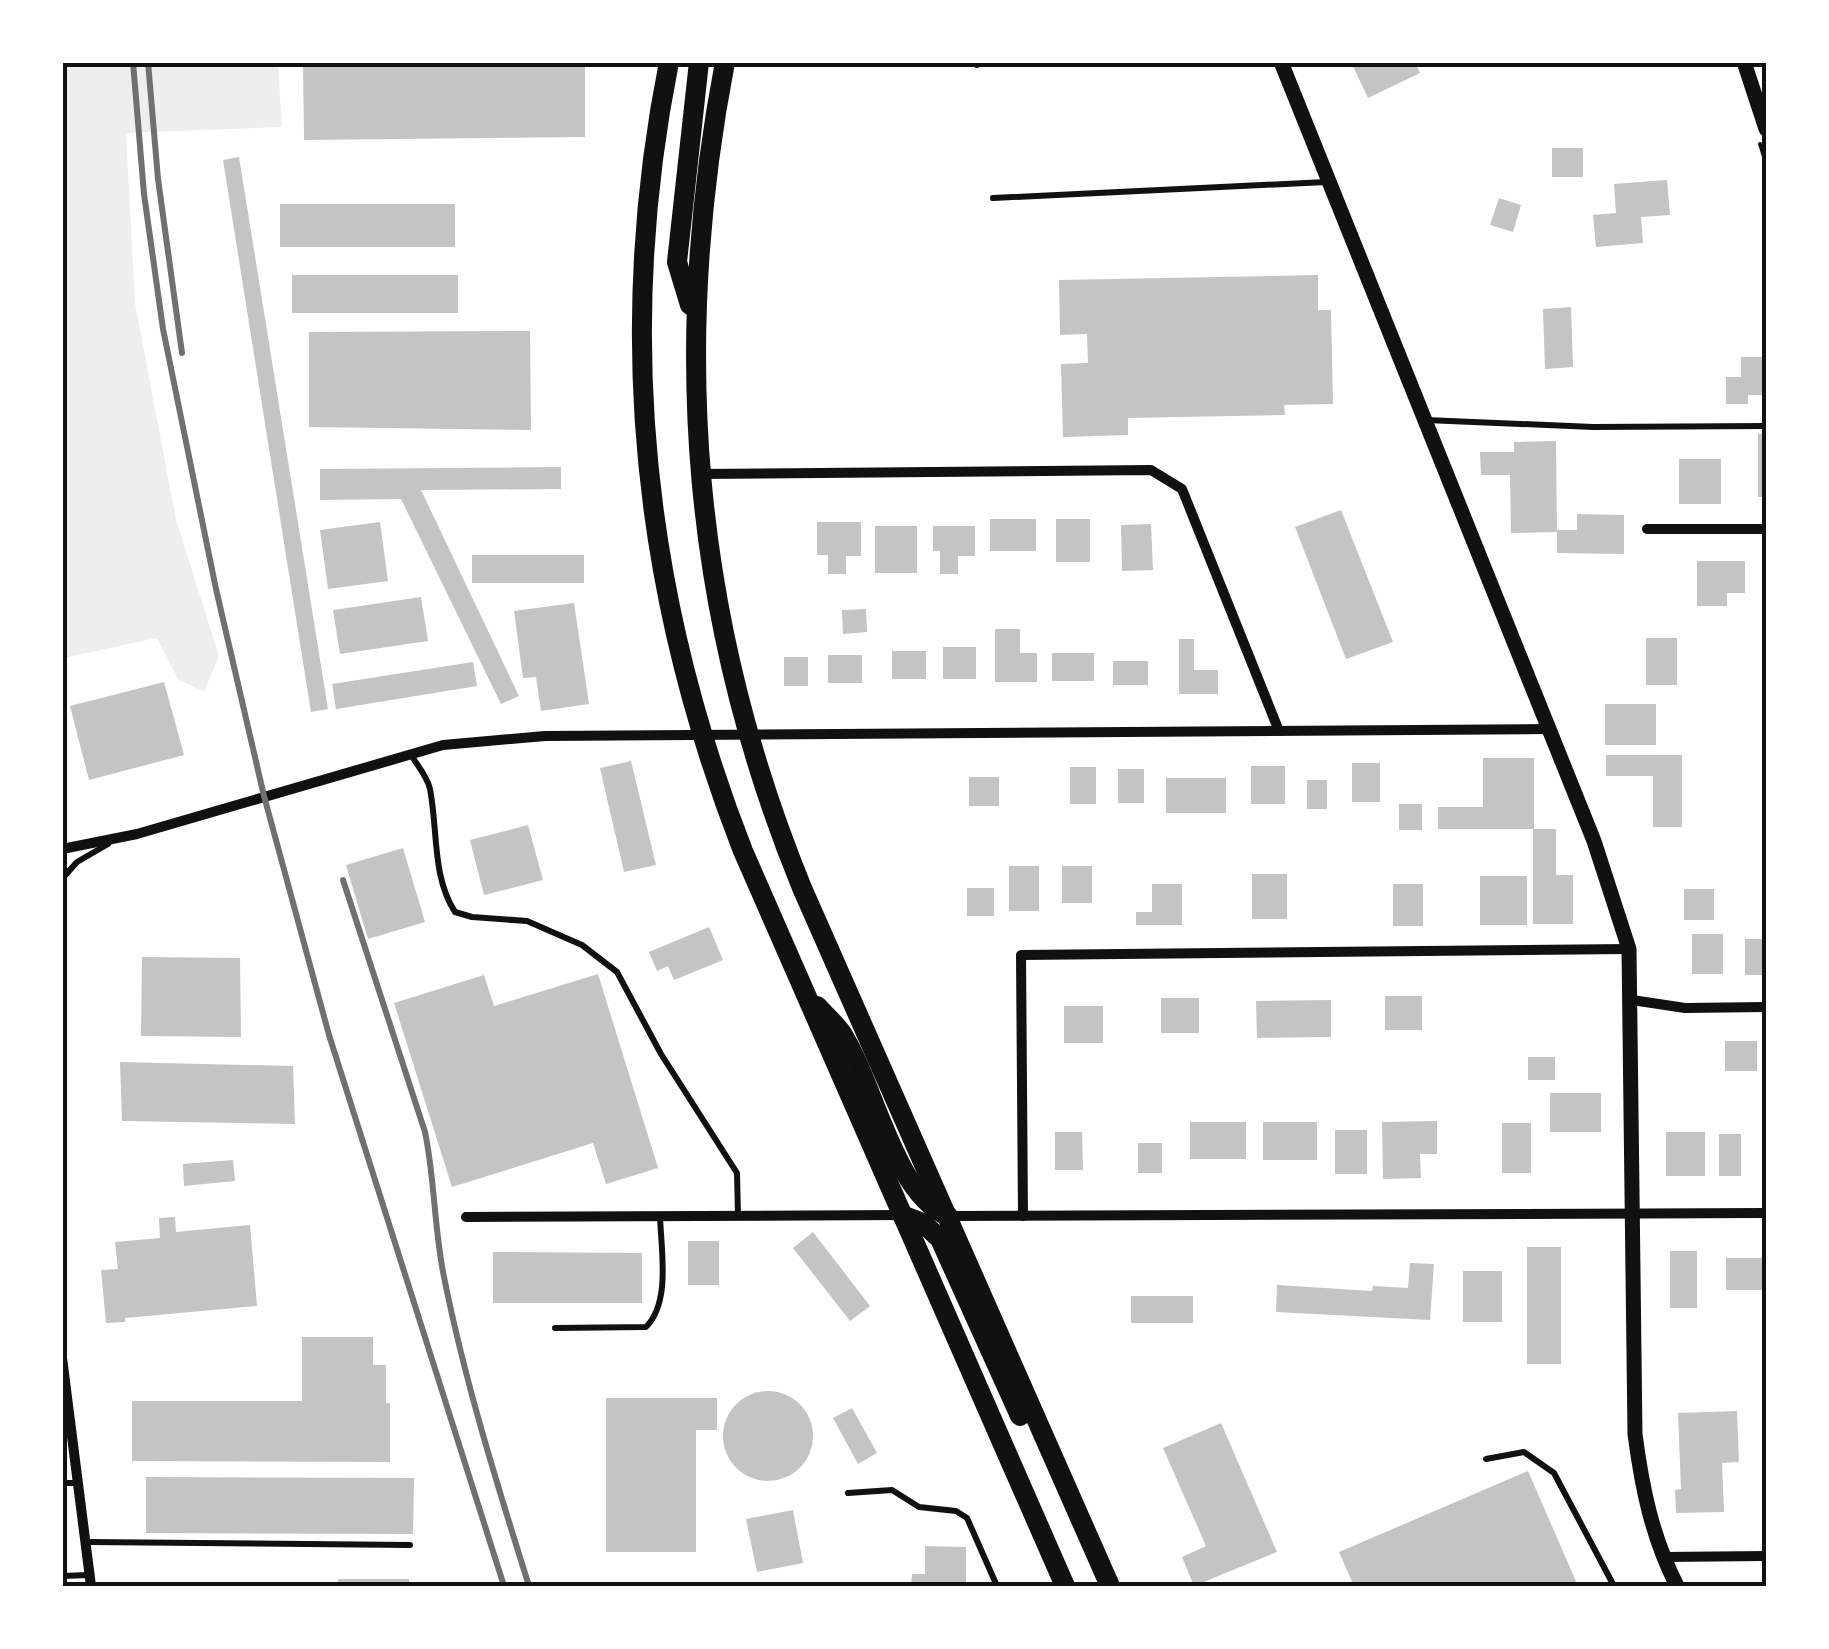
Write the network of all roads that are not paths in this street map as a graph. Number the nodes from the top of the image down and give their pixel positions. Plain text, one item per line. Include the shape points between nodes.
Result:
1 (670, 62) edge
2 (698, 62) edge
3 (725, 62) edge
4 (1282, 62) edge
5 (1744, 62) edge
6 (1766, 128) edge
7 (1330, 182) junction
8 (992, 198) dead end
9 (695, 322) junction
10 (1425, 420) junction
11 (1766, 426) edge
12 (699, 474) junction
13 (1647, 529) dead end
14 (1766, 529) edge
15 (1549, 729) junction
16 (1278, 731) junction
17 (701, 732) junction
18 (748, 734) junction
19 (411, 755) junction
20 (137, 834) junction
21 (62, 849) edge
22 (62, 879) edge
23 (1630, 949) junction
24 (805, 994) junction
25 (1632, 1000) junction
26 (1766, 1008) edge
27 (1766, 1212) edge
28 (1633, 1213) junction
29 (902, 1215) junction
30 (660, 1216) junction
31 (738, 1216) junction
32 (948, 1216) junction
33 (1023, 1216) junction
34 (466, 1218) dead end
35 (555, 1328) dead end
36 (62, 1358) edge
37 (1486, 1459) dead end
38 (78, 1483) junction
39 (62, 1484) edge
40 (1065, 1484) junction
41 (848, 1493) dead end
42 (85, 1542) junction
43 (410, 1546) dead end
44 (1766, 1556) edge
45 (1662, 1557) junction
46 (62, 1576) edge
47 (90, 1581) edge
48 (997, 1586) edge
49 (1065, 1586) edge
50 (1110, 1586) edge
51 (1614, 1586) edge
52 (1677, 1586) edge

1 - 17 main road via 649,198 641,348 656,540
2 - 9 main road via 676,262
3 - 9 main road via 706,179
4 - 7 street
5 - 6 street
7 - 8 lane
7 - 10 street
9 - 12 main road
10 - 11 lane
10 - 15 street
12 - 16 street via 1151,470 1182,490
12 - 18 main road
13 - 14 street
15 - 16 street
15 - 23 street
16 - 18 street
17 - 18 street
17 - 19 street via 545,736 444,745
17 - 24 main road
18 - 32 main road via 802,888
19 - 20 street
19 - 31 lane via 430,785 446,898 455,912 527,922 582,945 617,972 737,1172
20 - 21 street
20 - 22 lane via 102,846
23 - 25 street
23 - 33 street via 1022,954
24 - 29 main road
24 - 32 main road via 842,1034 912,1186 930,1209
25 - 26 street
25 - 28 street
27 - 28 street
28 - 33 street
28 - 45 street via 1635,1434 1643,1496
29 - 31 street
29 - 40 main road via 940,1239 1024,1424
29 - 49 main road
30 - 31 street
30 - 34 street
30 - 35 lane via 657,1317 646,1327
32 - 33 street
32 - 40 main road
36 - 38 street
37 - 51 lane via 1524,1452 1554,1473
38 - 39 lane
38 - 42 street
40 - 50 main road
41 - 48 lane via 892,1490 918,1508 956,1511 967,1518
42 - 43 lane
42 - 47 street
44 - 45 street
45 - 52 street
46 - 47 lane

